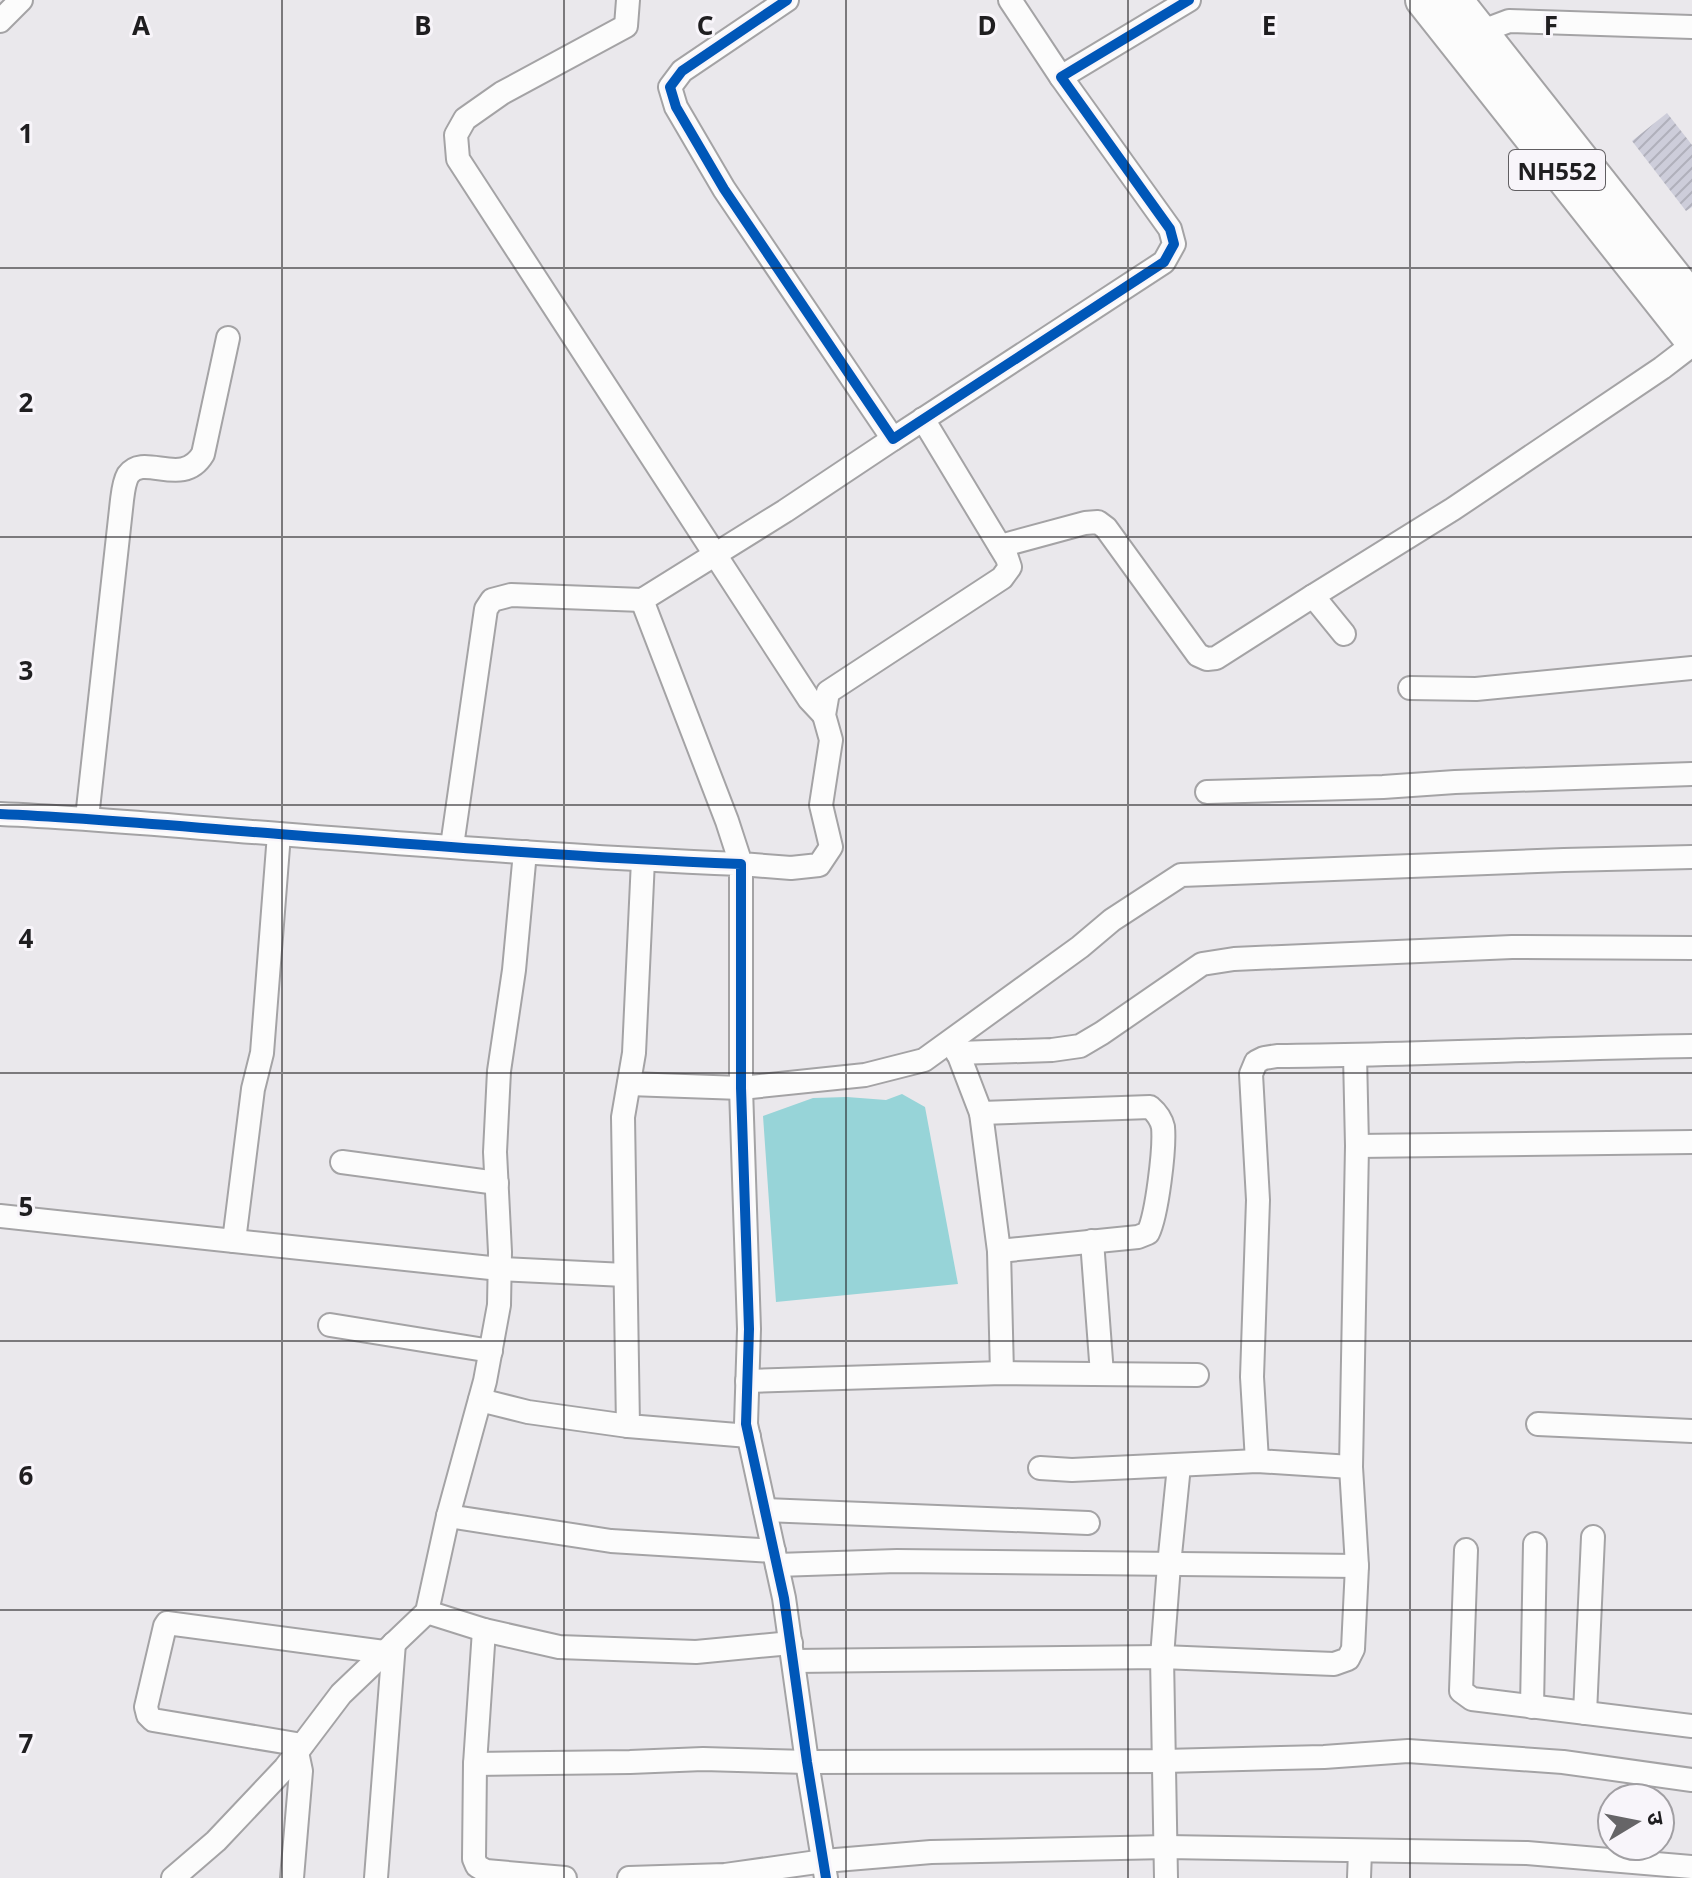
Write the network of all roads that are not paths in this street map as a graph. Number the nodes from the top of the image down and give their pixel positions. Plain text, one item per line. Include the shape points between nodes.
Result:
1 (21, 0) edge
2 (628, 0) edge
3 (787, 0) edge
4 (1010, 0) edge
5 (1189, 0) edge
6 (1423, 0) edge
7 (1455, 0) edge
8 (0, 21) edge
9 (1692, 27) edge
10 (1480, 32) junction
11 (1061, 77) junction
12 (1686, 286) edge
13 (228, 338) dead end
14 (1692, 342) edge
15 (923, 419) junction
16 (893, 439) junction
17 (1000, 546) junction
18 (715, 554) junction
19 (1313, 596) junction
20 (642, 600) junction
21 (1344, 634) dead end
22 (1692, 668) edge
23 (1410, 688) dead end
24 (824, 715) junction
25 (1692, 774) edge
26 (1207, 792) dead end
27 (0, 814) edge
28 (87, 818) junction
29 (279, 834) junction
30 (452, 846) junction
31 (525, 852) junction
32 (1692, 857) edge
33 (643, 860) junction
34 (741, 864) junction
35 (1692, 948) edge
36 (955, 1046) junction
37 (1692, 1046) edge
38 (1355, 1055) junction
39 (629, 1084) junction
40 (741, 1088) junction
41 (981, 1113) junction
42 (1692, 1142) edge
43 (1357, 1146) junction
44 (342, 1162) dead end
45 (497, 1183) junction
46 (0, 1216) edge
47 (234, 1241) junction
48 (1092, 1241) junction
49 (999, 1251) junction
50 (500, 1269) junction
51 (625, 1275) junction
52 (330, 1325) dead end
53 (491, 1351) junction
54 (1002, 1373) junction
55 (1102, 1374) junction
56 (1197, 1375) dead end
57 (747, 1381) junction
58 (480, 1400) junction
59 (1538, 1424) dead end
60 (628, 1426) junction
61 (1692, 1431) edge
62 (749, 1436) junction
63 (1257, 1461) junction
64 (1179, 1466) junction
65 (1351, 1467) junction
66 (1040, 1468) dead end
67 (765, 1510) junction
68 (448, 1516) junction
69 (1088, 1523) dead end
70 (1593, 1537) dead end
71 (1535, 1544) dead end
72 (1466, 1550) dead end
73 (775, 1558) junction
74 (1169, 1565) junction
75 (1357, 1566) junction
76 (427, 1612) junction
77 (484, 1630) junction
78 (389, 1648) junction
79 (792, 1652) junction
80 (1162, 1657) junction
81 (1532, 1707) junction
82 (1585, 1713) junction
83 (1692, 1726) edge
84 (299, 1748) junction
85 (1164, 1761) junction
86 (807, 1762) junction
87 (475, 1764) junction
88 (1692, 1780) edge
89 (1167, 1847) junction
90 (1360, 1851) junction
91 (1692, 1867) edge
92 (825, 1869) edge
93 (173, 1878) edge
94 (292, 1878) edge
95 (376, 1878) edge
96 (565, 1878) edge
97 (629, 1878) edge
98 (1166, 1878) edge
99 (1359, 1878) edge

1 - 8 street
2 - 18 street via 626,26 502,93 465,119 456,135 458,159
3 - 16 street via 682,71 670,87 676,107 724,189
4 - 11 street
5 - 11 street
6 - 14 highway, NH552
7 - 10 highway, NH552
9 - 10 street via 1509,21
10 - 12 highway, NH552
11 - 15 street via 1170,229 1174,244 1164,262
13 - 28 street via 198,463 179,470 140,467 127,477
14 - 19 street via 1662,368 1453,509
15 - 16 street
15 - 17 street
16 - 18 street
17 - 19 street via 1098,522 1198,655 1207,659
17 - 24 street via 1010,567 1002,578 828,692
18 - 20 street
18 - 24 street
19 - 21 street
20 - 30 street via 511,595 492,600 486,609
20 - 34 street
22 - 23 street via 1476,689
24 - 34 street via 831,740 821,805 831,847 819,865
25 - 26 street
27 - 28 street
28 - 29 street
29 - 30 street
29 - 47 street via 262,1053
30 - 31 street
31 - 33 street
31 - 45 street via 499,1071
32 - 36 street via 1181,875 1112,920
33 - 34 street
33 - 39 street
34 - 40 street
35 - 36 street via 1512,947 1234,959 1202,964 1080,1046
36 - 40 street via 865,1075
36 - 41 street
37 - 38 street
38 - 43 street
38 - 63 street via 1264,1058 1251,1074 1258,1200 1252,1377
39 - 40 street
39 - 51 street via 623,1117
40 - 57 street
41 - 48 street via 1150,1107 1159,1114 1160,1173 1148,1233
41 - 49 street
42 - 43 street
43 - 65 street
44 - 45 street
45 - 50 street
46 - 47 street
47 - 50 street
48 - 49 street
48 - 55 street
49 - 54 street
50 - 51 street
50 - 53 street
51 - 60 street
52 - 53 street
53 - 58 street
54 - 55 street
54 - 57 street
55 - 56 street
57 - 62 street
58 - 60 street
58 - 68 street
59 - 61 street
60 - 62 street
62 - 67 street
63 - 64 street
63 - 65 street
64 - 66 street
64 - 74 street
65 - 75 street
67 - 69 street
67 - 73 street
68 - 73 street via 611,1541 749,1551
68 - 76 street
70 - 82 street
71 - 81 street
72 - 81 street via 1461,1691 1472,1699
73 - 74 street
73 - 79 street
74 - 75 street
74 - 80 street
75 - 80 street via 1353,1649 1348,1659 1334,1664
76 - 77 street
76 - 78 street
77 - 79 street via 559,1647
77 - 87 street
78 - 84 street via 341,1694
78 - 84 street via 167,1623 146,1707 153,1720
78 - 95 street
79 - 80 street
79 - 86 street
80 - 85 street
81 - 82 street
82 - 83 street
84 - 93 street via 216,1841
84 - 94 street
85 - 86 street
85 - 88 street via 1408,1751 1563,1762
85 - 89 street
86 - 87 street
86 - 92 street
87 - 96 street via 472,1850 477,1866
89 - 90 street
89 - 92 street via 931,1852
89 - 98 street
90 - 91 street via 1527,1853
90 - 99 street
92 - 97 street

